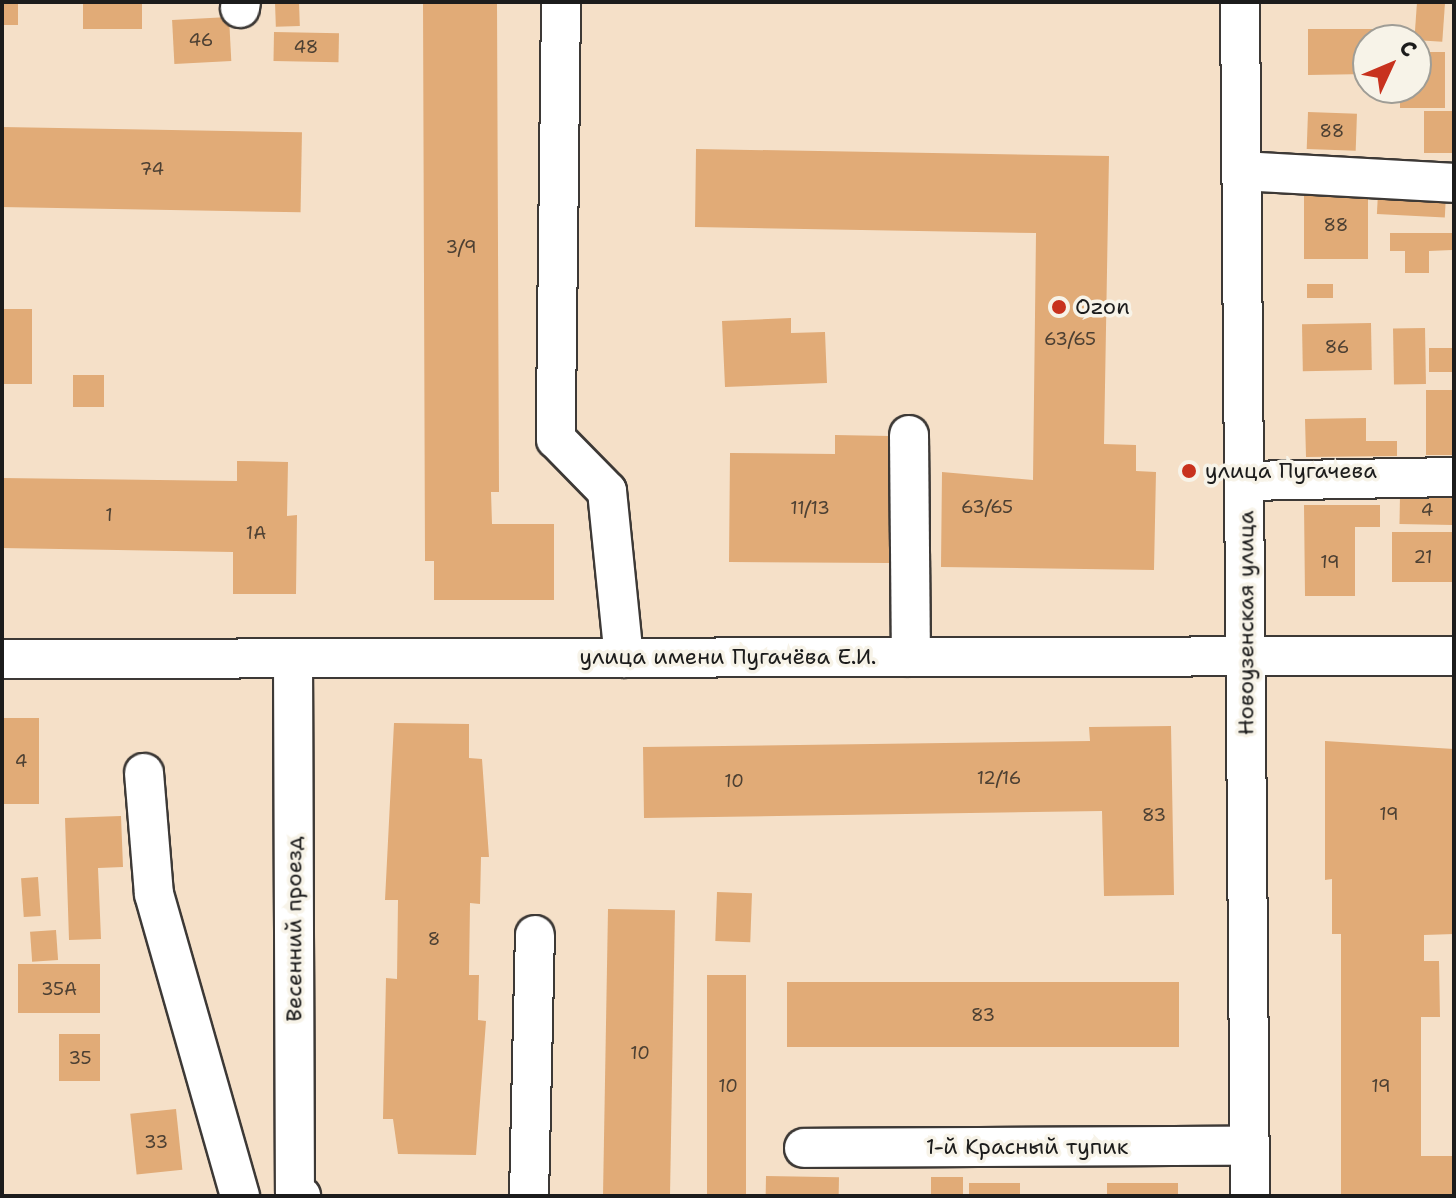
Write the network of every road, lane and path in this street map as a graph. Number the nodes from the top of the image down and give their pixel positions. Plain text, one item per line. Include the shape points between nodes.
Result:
1 (561, 2) edge
2 (1240, 2) edge
3 (1242, 171) junction
4 (1454, 183) edge
5 (909, 435) dead end
6 (1454, 477) edge
7 (1245, 481) junction
8 (1247, 656) junction
9 (1454, 656) edge
10 (911, 657) junction
11 (293, 658) junction
12 (624, 658) junction
13 (2, 659) edge
14 (144, 773) dead end
15 (535, 935) dead end
16 (1250, 1146) junction
17 (804, 1148) dead end
18 (240, 1196) edge
19 (301, 1196) edge
20 (529, 1196) edge
21 (1250, 1196) edge

1 - 12 street via 556,439 607,491
2 - 3 street, Новоузенская улица
3 - 4 street
3 - 7 street, Новоузенская улица
5 - 10 street
6 - 7 street
7 - 8 street, Новоузенская улица
8 - 9 street, улица имени Пугачёва Е.И.
8 - 10 street, улица имени Пугачёва Е.И.
8 - 16 street, Новоузенская улица
10 - 12 street, улица имени Пугачёва Е.И.
11 - 12 street, улица имени Пугачёва Е.И.
11 - 13 street, улица имени Пугачёва Е.И.
11 - 19 street, Весенний проезд via 295,1193
14 - 18 street via 154,894
15 - 20 street
16 - 17 street, 1-й Красный тупик
16 - 21 street, Новоузенская улица

